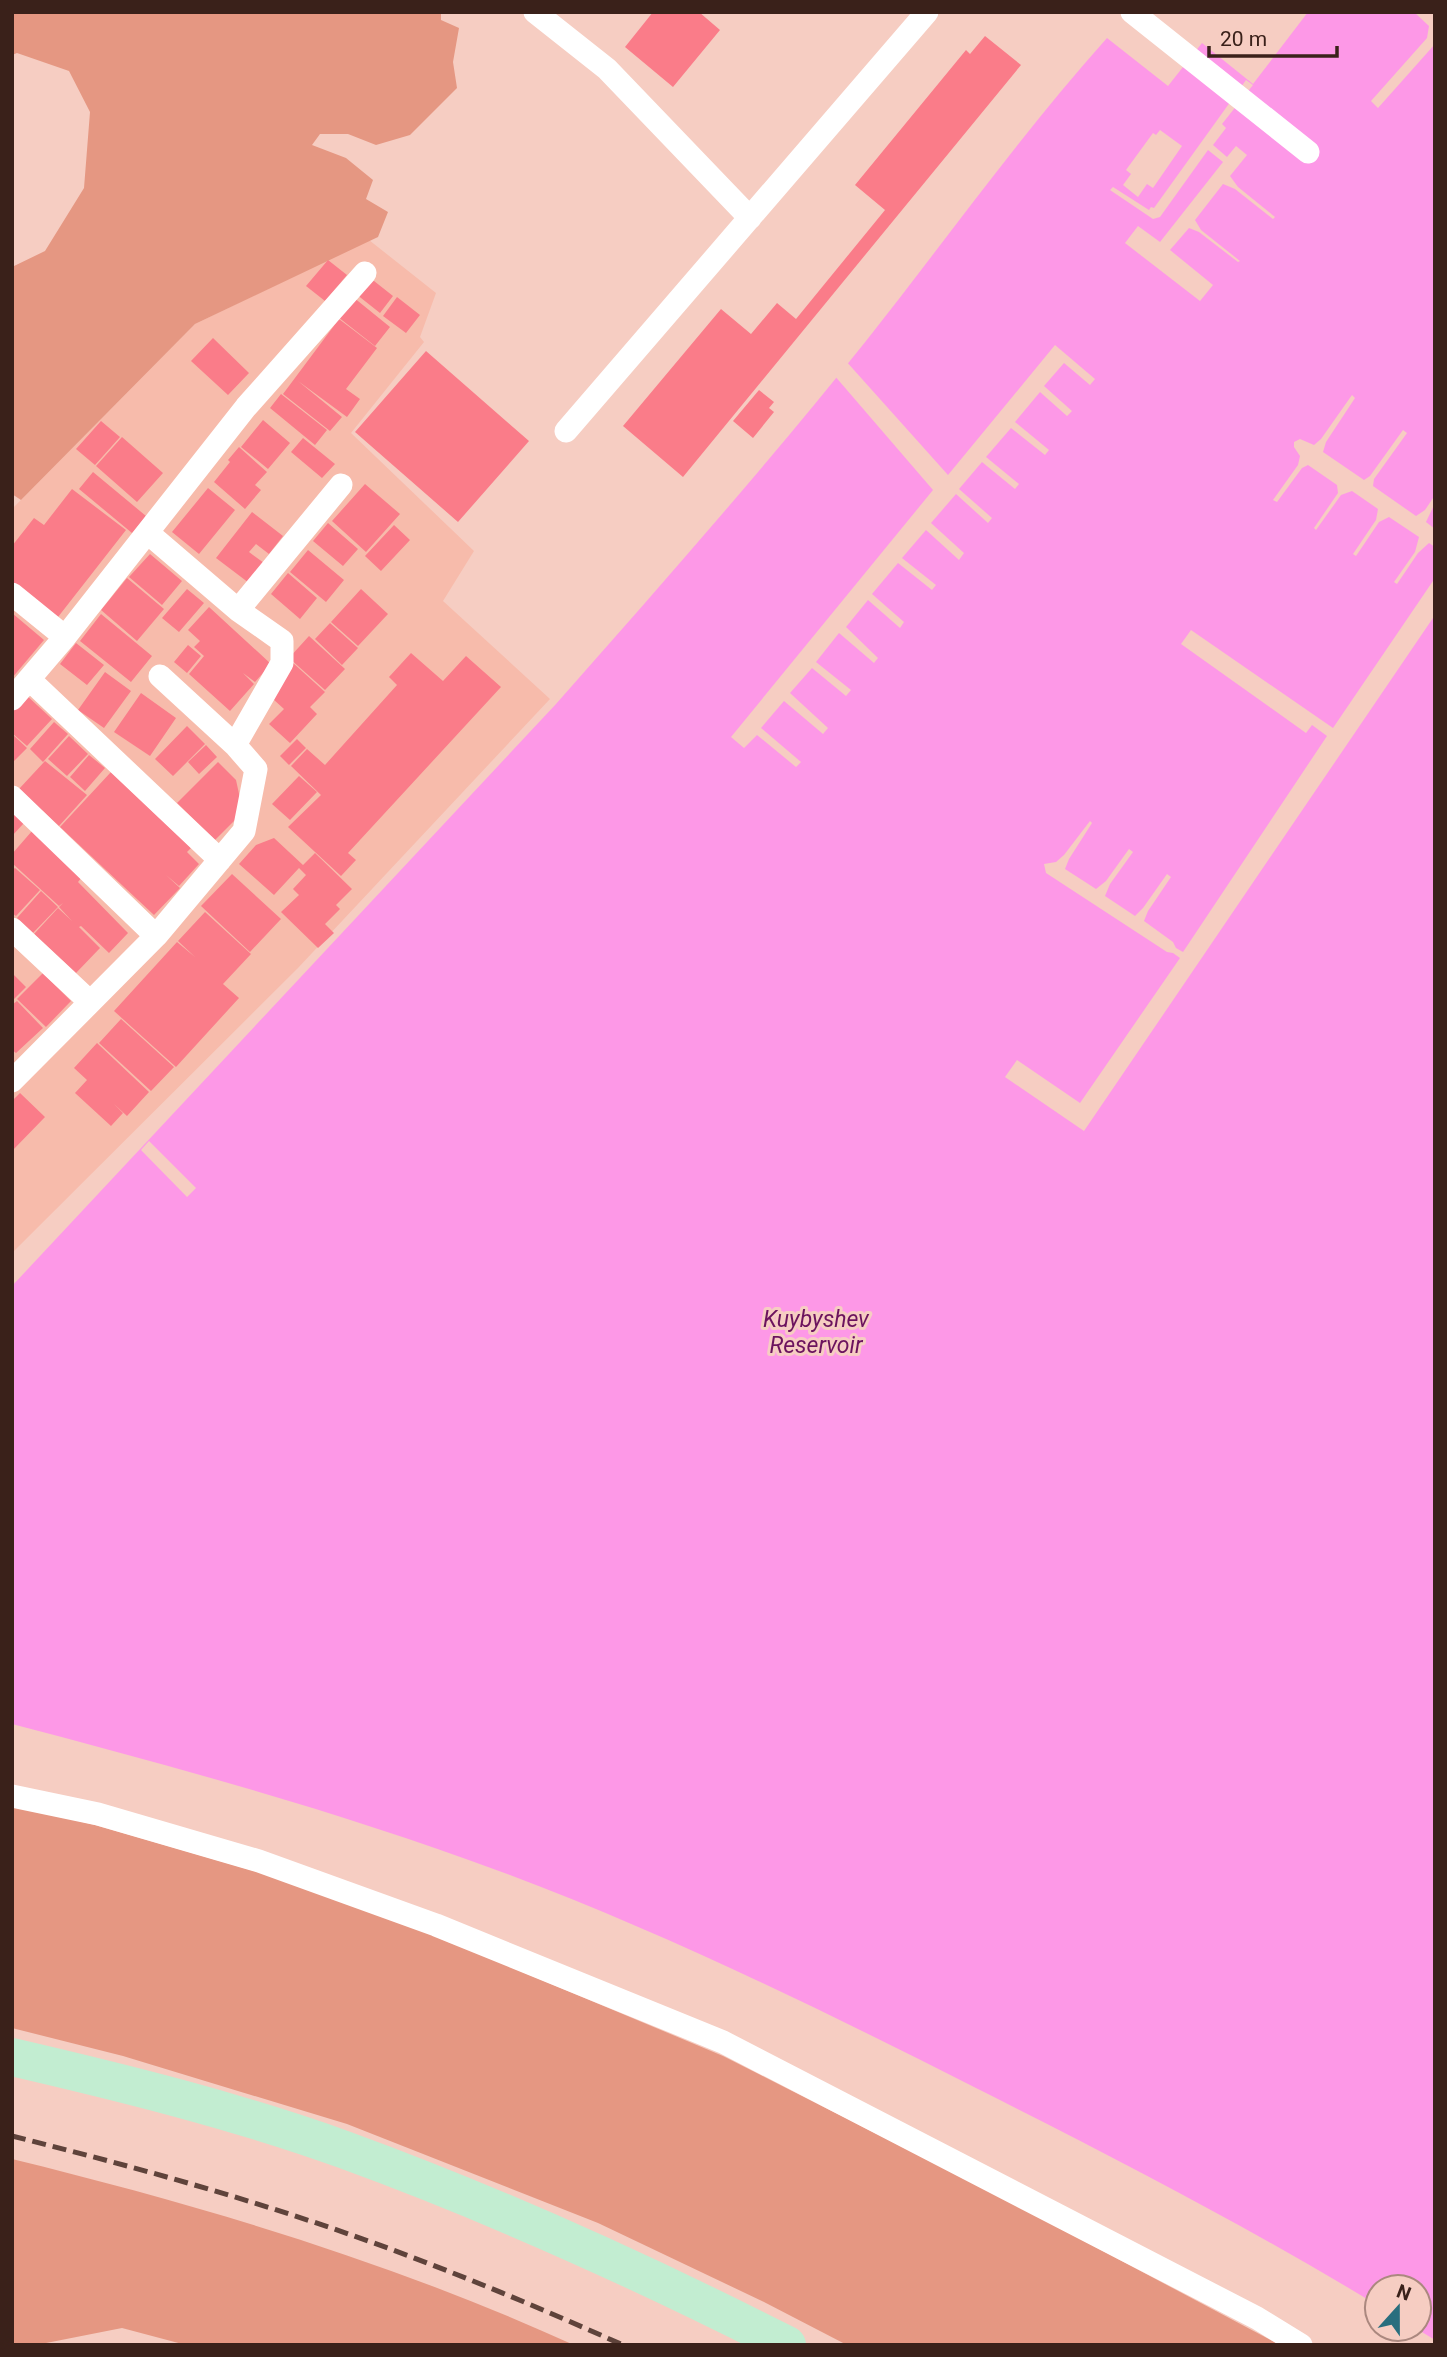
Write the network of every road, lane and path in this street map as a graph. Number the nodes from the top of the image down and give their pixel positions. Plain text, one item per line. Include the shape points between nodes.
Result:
1 (535, 12) edge
2 (927, 12) edge
3 (1132, 12) edge
4 (1308, 152) dead end
5 (750, 218) junction
6 (365, 273) dead end
7 (566, 431) dead end
8 (341, 485) dead end
9 (148, 533) junction
10 (12, 594) edge
11 (238, 610) junction
12 (65, 637) junction
13 (160, 676) dead end
14 (30, 680) junction
15 (12, 699) edge
16 (235, 745) junction
17 (12, 797) edge
18 (220, 860) junction
19 (12, 929) edge
20 (156, 936) junction
21 (90, 1002) junction
22 (15, 1073) edge
23 (12, 1796) edge
24 (12, 2057) edge
25 (787, 2345) edge
26 (1301, 2345) edge

1 - 5 lane via 607,69
2 - 5 lane
3 - 4 lane
5 - 7 lane
6 - 9 lane via 246,407
8 - 11 lane
9 - 11 lane
9 - 12 lane
10 - 12 lane
11 - 16 lane via 282,641 282,663
12 - 14 lane
13 - 16 lane
14 - 15 lane
14 - 18 lane
16 - 18 lane via 256,769 244,831
17 - 20 lane
18 - 20 lane
19 - 21 lane
20 - 21 lane
21 - 22 lane
23 - 26 lane via 98,1814 259,1861 436,1925 723,2042
24 - 25 main road via 193,2102 344,2149 553,2232

